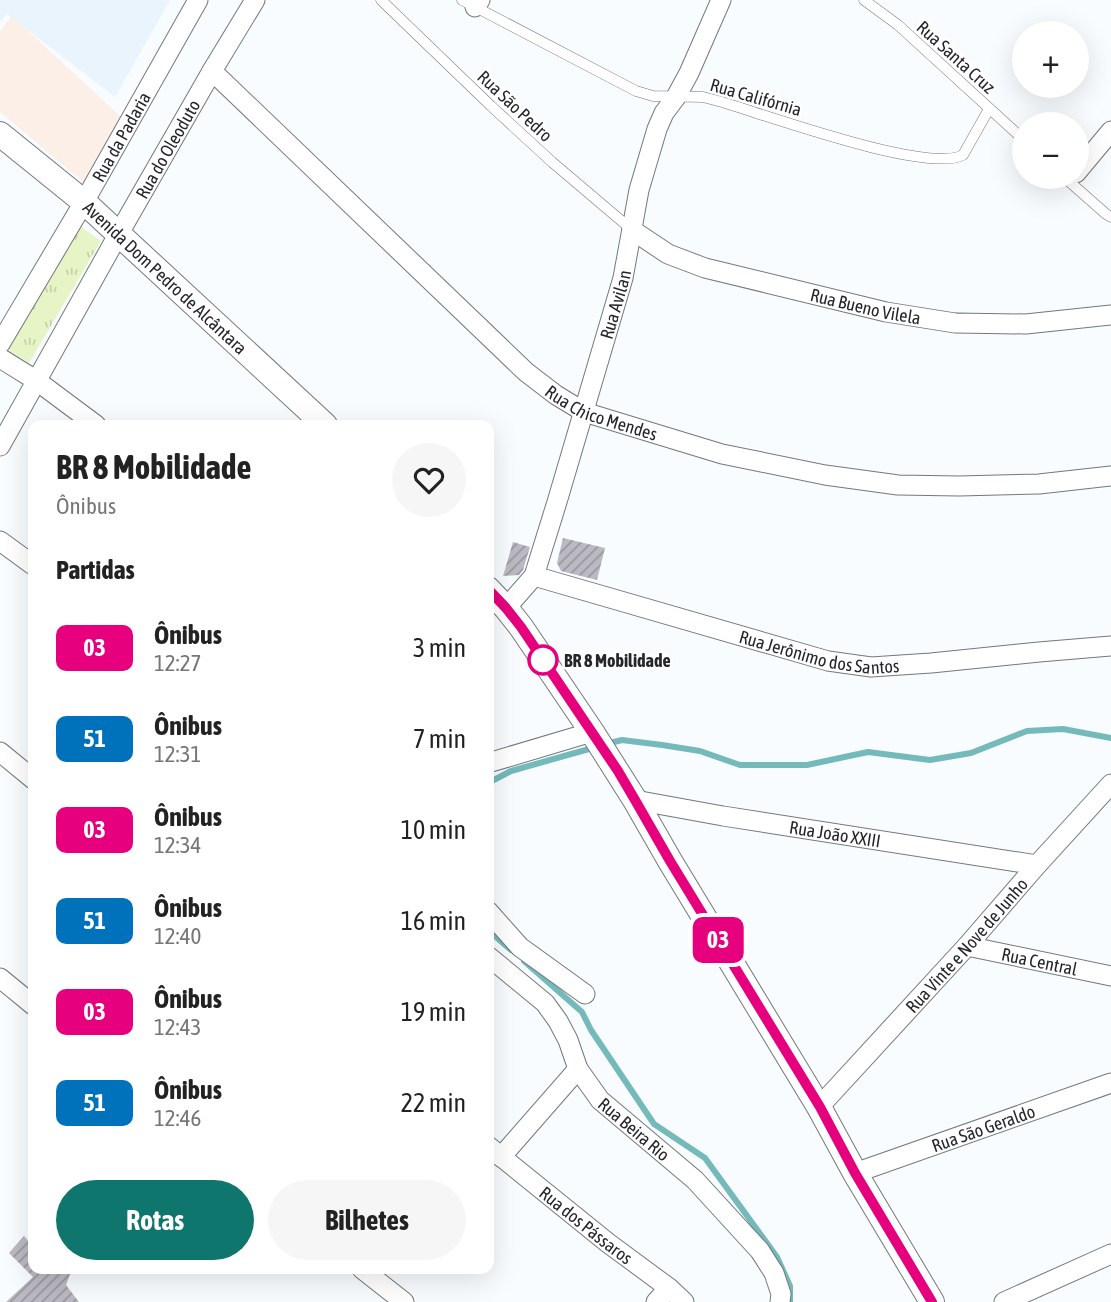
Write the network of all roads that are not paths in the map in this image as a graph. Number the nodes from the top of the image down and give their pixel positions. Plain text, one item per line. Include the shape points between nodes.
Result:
1 (198, 0) edge
2 (255, 0) edge
3 (381, 0) edge
4 (721, 0) edge
5 (864, 0) edge
6 (472, 2) edge
7 (212, 71) junction
8 (676, 97) junction
9 (989, 109) junction
10 (1012, 129) edge
11 (1111, 131) edge
12 (0, 134) edge
13 (1089, 156) edge
14 (1082, 189) edge
15 (84, 202) junction
16 (1111, 217) edge
17 (632, 230) junction
18 (118, 235) junction
19 (1111, 315) edge
20 (0, 344) edge
21 (0, 358) edge
22 (37, 381) junction
23 (584, 412) junction
24 (89, 420) edge
25 (320, 420) edge
26 (0, 446) edge
27 (1111, 476) edge
28 (0, 541) edge
29 (28, 561) edge
30 (534, 576) junction
31 (494, 595) edge
32 (506, 608) junction
33 (1111, 646) edge
34 (595, 737) junction
35 (0, 752) edge
36 (494, 762) edge
37 (28, 775) edge
38 (1111, 784) edge
39 (635, 800) junction
40 (1037, 865) junction
41 (494, 918) edge
42 (967, 946) junction
43 (494, 961) edge
44 (1111, 976) edge
45 (0, 978) edge
46 (585, 994) dead end
47 (28, 1001) edge
48 (578, 1069) junction
49 (1111, 1083) edge
50 (820, 1107) junction
51 (495, 1152) edge
52 (855, 1173) junction
53 (1111, 1254) edge
54 (368, 1274) edge
55 (662, 1295) edge
56 (404, 1302) edge
57 (684, 1302) edge
58 (780, 1302) edge
59 (932, 1302) edge
60 (1004, 1302) edge

1 - 15 street, Rua da Padaria
2 - 7 street, Rua do Oleoduto
3 - 17 lane, Rua São Pedro via 552,162
4 - 8 street, Rua Avilan
5 - 9 lane, Rua Santa Cruz via 898,25
6 - 8 lane, Rua Califórnia via 636,91
7 - 18 street, Rua do Oleoduto
7 - 23 street, Rua Chico Mendes via 526,372
8 - 9 lane, Rua Califórnia via 702,97 867,147 947,160 963,155
8 - 17 street, Rua Avilan via 657,129
9 - 10 lane, Rua Santa Cruz
11 - 13 street
12 - 15 street, Avenida Dom Pedro de Alcântara
14 - 16 lane
15 - 18 street, Avenida Dom Pedro de Alcântara
15 - 20 street, Rua da Padaria
17 - 19 street, Rua Bueno Vilela via 668,254 705,268 886,312 955,323 1026,324
17 - 23 street, Rua Avilan via 623,278
18 - 22 street, Rua do Oleoduto
18 - 25 street, Avenida Dom Pedro de Alcântara
21 - 22 street
22 - 24 street
22 - 26 street, Rua do Oleoduto
23 - 27 street, Rua Chico Mendes via 722,454 898,485 1039,484
23 - 30 street, Rua Avilan
28 - 29 street
30 - 32 street, Rua Avilan
30 - 33 street, Rua Jerônimo dos Santos via 828,661 871,667
31 - 32 street
32 - 34 street
34 - 36 street
34 - 39 street
35 - 37 street
38 - 40 street, Rua Vinte e Nove de Junho
39 - 40 street, Rua João XXIII
39 - 50 street
40 - 42 street, Rua Vinte e Nove de Junho
41 - 46 street via 520,947
42 - 44 street, Rua Central
42 - 50 street, Rua Vinte e Nove de Junho
43 - 48 street, Rua Beira Rio via 545,1003 568,1040
45 - 47 street
48 - 51 street
48 - 58 street, Rua Beira Rio via 600,1100 695,1180 760,1251 774,1273
49 - 52 street, Rua São Geraldo
50 - 52 street
51 - 55 street, Rua dos Pássaros via 608,1243
52 - 59 street
53 - 60 street
54 - 56 street
55 - 57 street, Rua dos Pássaros

